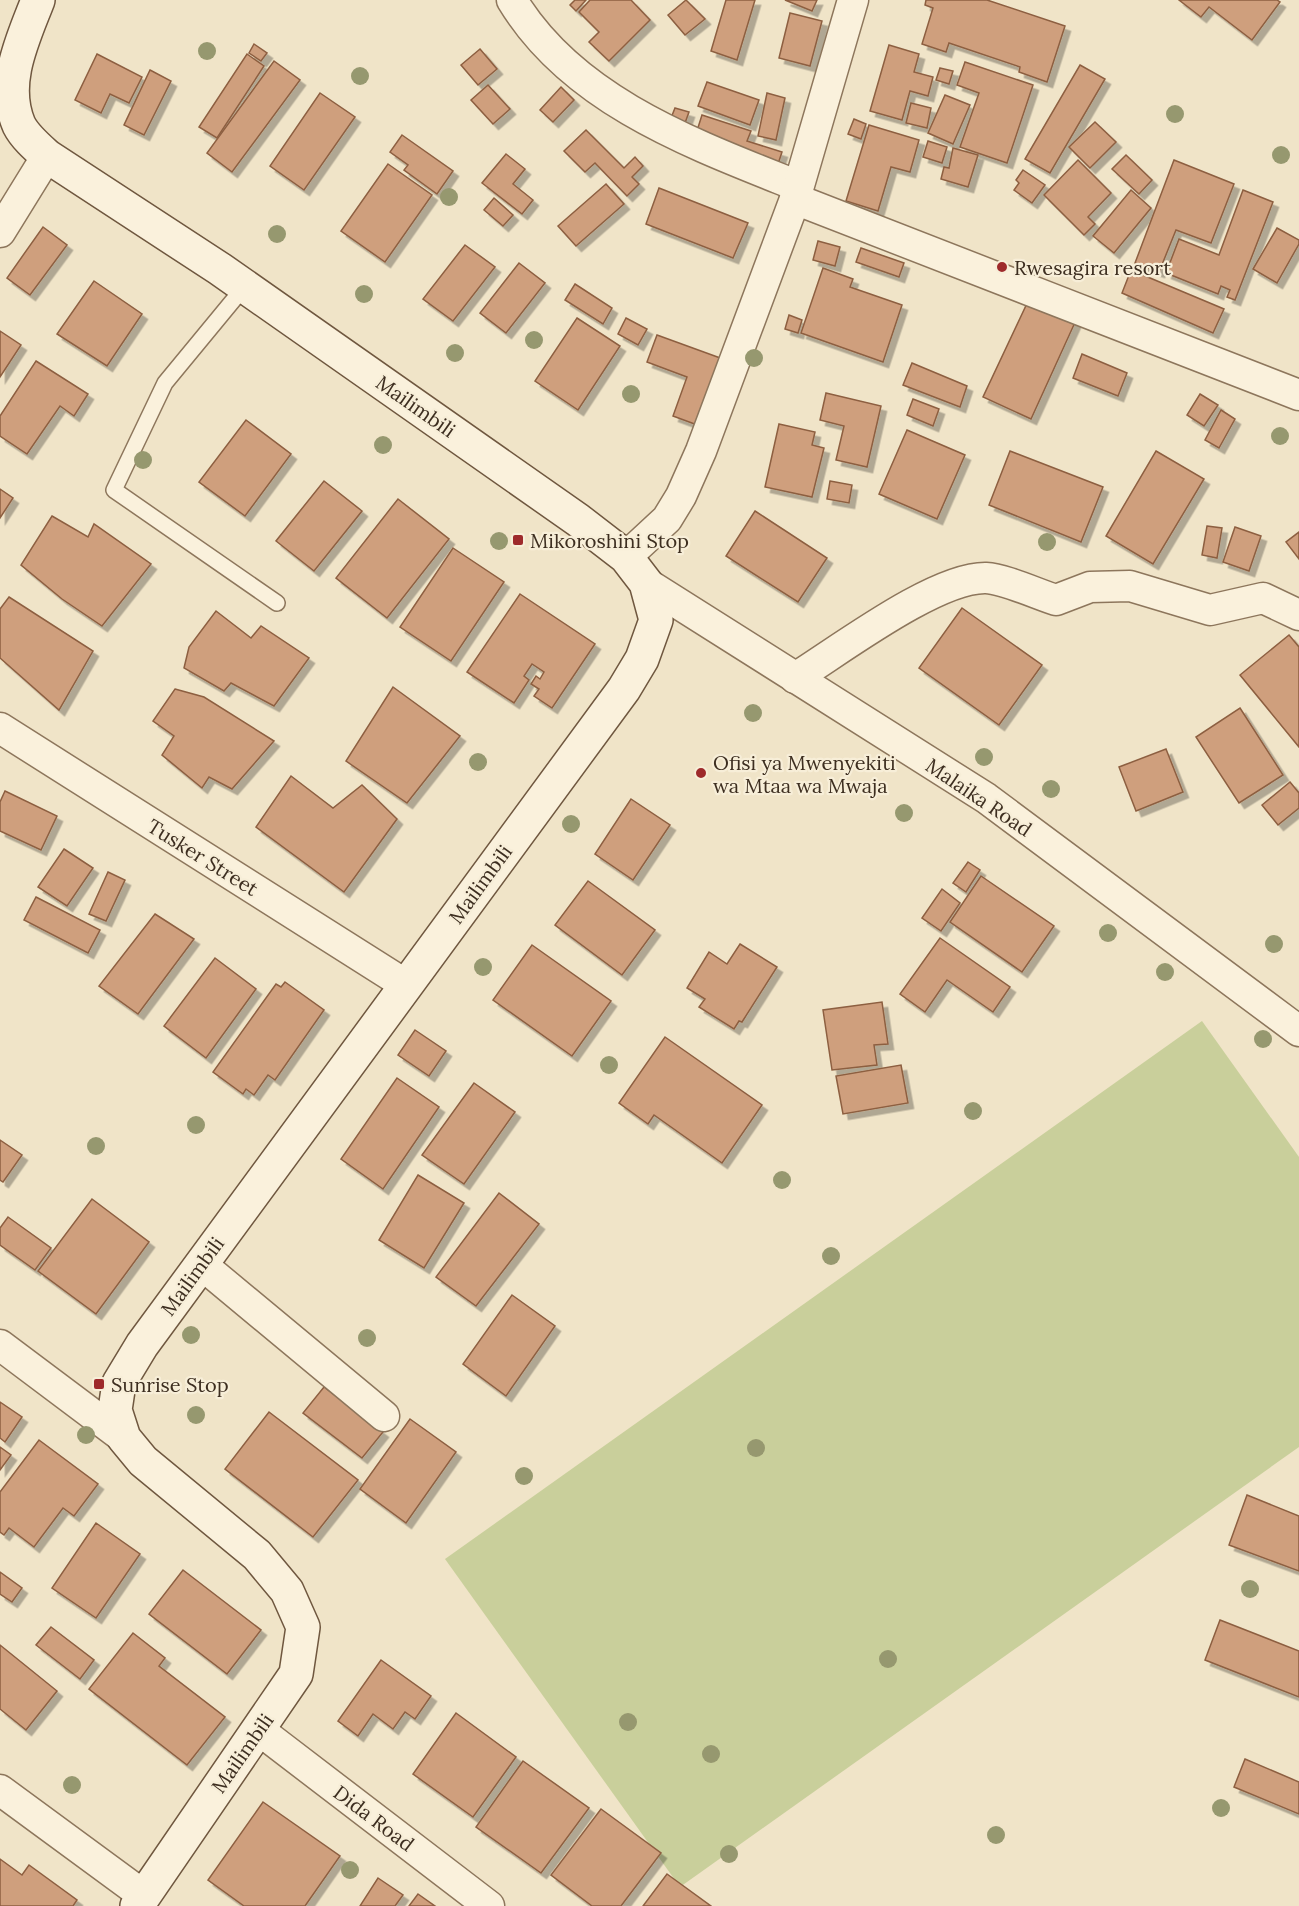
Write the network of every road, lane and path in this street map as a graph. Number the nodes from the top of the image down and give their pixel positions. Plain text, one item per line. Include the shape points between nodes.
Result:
1 (38, 0) edge
2 (512, 0) edge
3 (853, 0) edge
4 (10, 122) edge
5 (47, 156) junction
6 (797, 192) junction
7 (0, 232) edge
8 (245, 286) junction
9 (1299, 394) edge
10 (626, 557) junction
11 (646, 583) junction
12 (278, 603) dead end
13 (1299, 615) edge
14 (795, 678) junction
15 (0, 728) edge
16 (406, 985) junction
17 (1299, 1031) edge
18 (201, 1264) junction
19 (0, 1346) edge
20 (384, 1416) dead end
21 (124, 1438) junction
22 (259, 1730) junction
23 (0, 1790) edge
24 (140, 1901) edge
25 (489, 1906) edge

1 - 4 street, Mailimbili via 17,57
2 - 6 street via 526,24 611,100
3 - 6 street
4 - 5 street, Mailimbili
5 - 7 street
5 - 8 street, Mailimbili
6 - 9 street
6 - 10 street via 681,496 667,519
8 - 10 street, Mailimbili
8 - 12 lane via 165,383 114,490
10 - 11 street, Mailimbili
11 - 14 street, Malaika Road
11 - 16 street, Mailimbili via 656,620 642,659 624,689
13 - 14 street via 1263,598 1210,610 1130,586 1090,587 1056,600 989,578 965,579 930,593
14 - 17 street, Malaika Road via 986,798
15 - 16 street, Tusker Street
16 - 18 street, Mailimbili
18 - 20 street
18 - 21 street, Mailimbili via 142,1344 119,1383 115,1410
19 - 21 street
21 - 22 street, Mailimbili via 143,1461 257,1555 287,1591 303,1627 296,1674
22 - 24 street, Mailimbili
22 - 25 street, Dida Road
23 - 24 street

